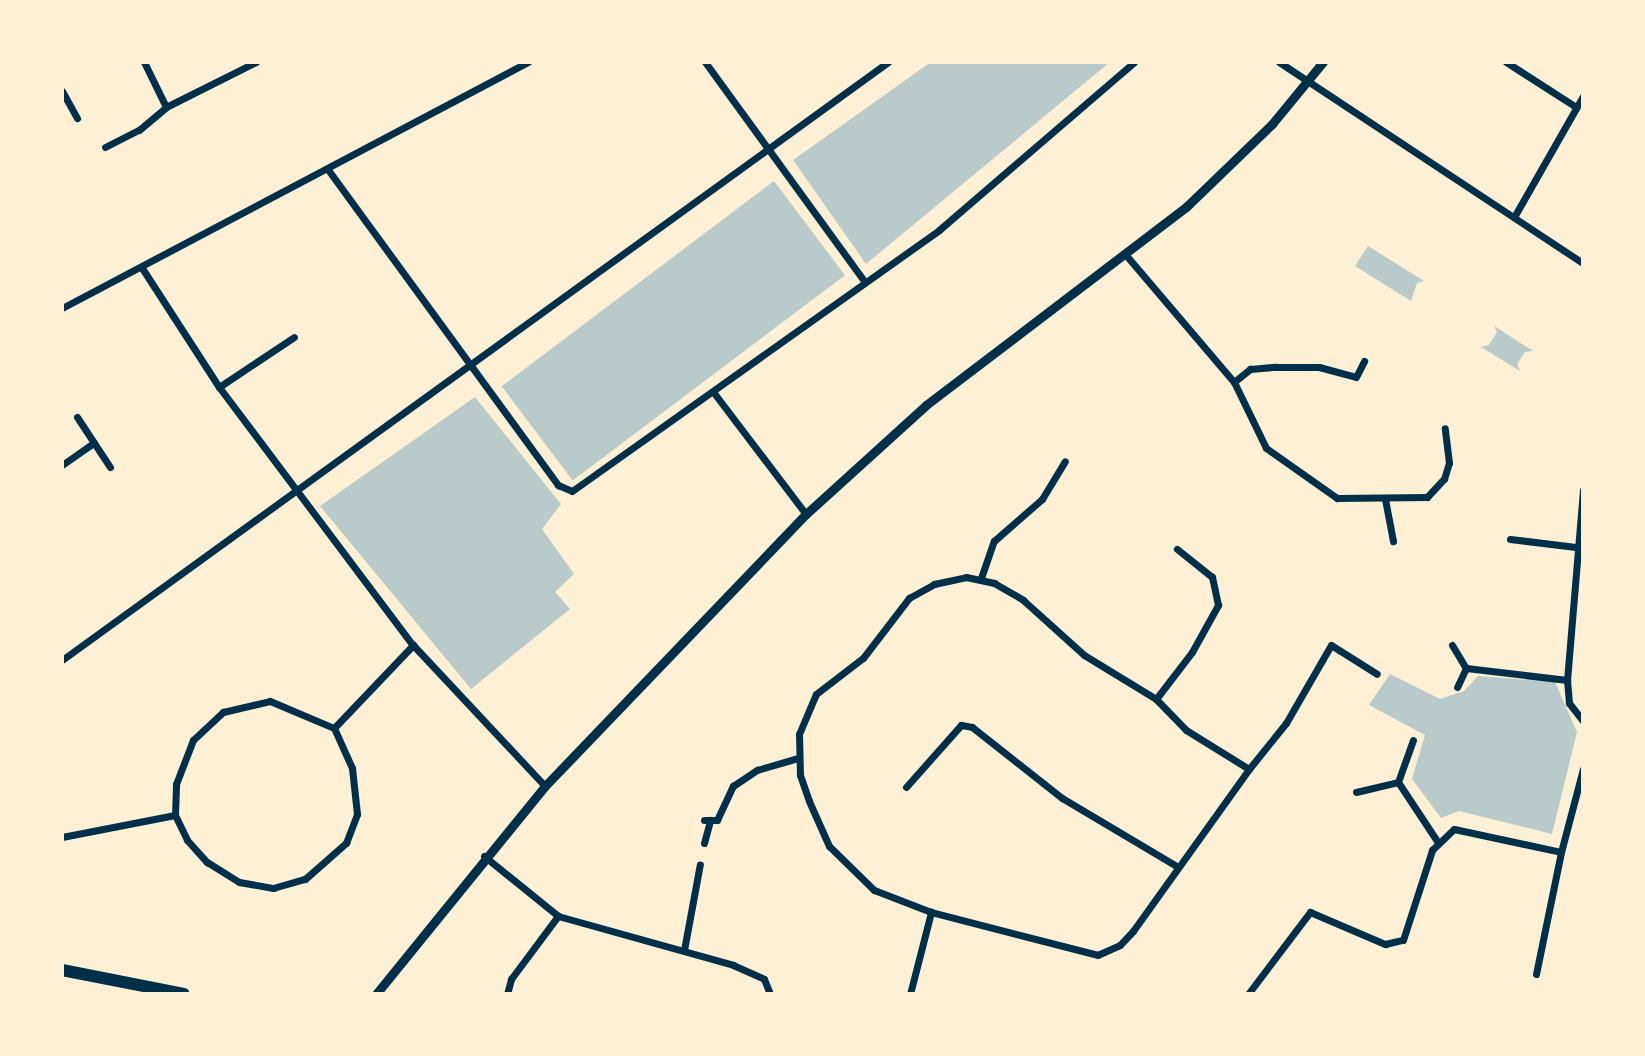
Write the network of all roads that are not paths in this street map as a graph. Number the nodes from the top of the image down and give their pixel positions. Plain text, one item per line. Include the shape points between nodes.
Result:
1 (144, 62) edge
2 (256, 62) edge
3 (528, 62) edge
4 (705, 62) edge
5 (888, 62) edge
6 (1134, 62) edge
7 (1279, 62) edge
8 (1323, 62) edge
9 (1506, 62) edge
10 (1307, 85) junction
11 (62, 91) edge
12 (1583, 96) edge
13 (166, 107) junction
14 (1576, 107) junction
15 (77, 118) dead end
16 (1574, 120) junction
17 (1583, 125) edge
18 (105, 147) dead end
19 (767, 150) junction
20 (329, 171) junction
21 (1514, 217) junction
22 (1125, 254) junction
23 (1583, 263) edge
24 (142, 268) junction
25 (865, 282) junction
26 (62, 308) edge
27 (294, 337) dead end
28 (1364, 361) dead end
29 (469, 364) junction
30 (1234, 382) junction
31 (219, 387) junction
32 (714, 393) junction
33 (77, 417) dead end
34 (1445, 428) dead end
35 (94, 443) junction
36 (1065, 461) dead end
37 (62, 465) edge
38 (110, 467) dead end
39 (1583, 490) edge
40 (295, 491) junction
41 (1385, 499) junction
42 (806, 514) junction
43 (1510, 539) dead end
44 (1393, 541) dead end
45 (1576, 547) junction
46 (1177, 549) dead end
47 (981, 578) junction
48 (1574, 592) junction
49 (1583, 594) edge
50 (413, 645) junction
51 (1452, 645) dead end
52 (62, 660) edge
53 (1466, 668) junction
54 (1377, 674) dead end
55 (1567, 680) junction
56 (1457, 687) dead end
57 (1156, 699) junction
58 (1583, 721) edge
59 (334, 728) junction
60 (1413, 740) dead end
61 (798, 758) junction
62 (1249, 769) junction
63 (1583, 769) edge
64 (1398, 782) junction
65 (545, 786) junction
66 (906, 787) dead end
67 (1356, 792) dead end
68 (175, 815) junction
69 (62, 837) edge
70 (1437, 841) junction
71 (704, 843) dead end
72 (1561, 852) junction
73 (484, 856) junction
74 (700, 864) dead end
75 (1178, 867) junction
76 (931, 912) junction
77 (558, 916) junction
78 (684, 950) junction
79 (62, 970) edge
80 (1536, 974) dead end
81 (379, 992) edge
82 (184, 994) edge
83 (507, 994) edge
84 (770, 994) edge
85 (910, 994) edge
86 (1248, 994) edge

1 - 13 street
2 - 13 street
3 - 20 street
4 - 19 street
5 - 19 street
6 - 25 street via 939,230
7 - 10 street
8 - 10 street
9 - 14 street
10 - 21 street
10 - 22 street via 1238,160
11 - 15 street
12 - 14 street
13 - 18 street via 139,130
14 - 16 street
16 - 17 street
16 - 21 street
19 - 25 street
19 - 29 street
20 - 24 street
20 - 29 street
21 - 23 street
22 - 30 street
22 - 42 street via 926,405
24 - 26 street
24 - 31 street
25 - 32 street
27 - 31 street
28 - 30 street via 1356,377 1319,367 1275,367 1250,369
29 - 32 street via 558,485 572,491
29 - 40 street
30 - 41 street via 1266,448 1299,476 1337,498
31 - 40 street
32 - 42 street
33 - 35 street
34 - 41 street via 1449,463 1444,479 1427,497
35 - 37 street
35 - 38 street
36 - 47 street via 1042,499 994,541
39 - 45 street
40 - 50 street
40 - 52 street
41 - 44 street
42 - 65 street
43 - 45 street
45 - 48 street
46 - 57 street via 1218,587 1214,619
47 - 57 street via 1023,600 1084,655
47 - 61 street via 949,580 909,598 863,658 816,694 799,734
48 - 49 street
48 - 55 street
50 - 59 street
50 - 65 street
51 - 53 street
53 - 55 street
53 - 56 street
54 - 62 street via 1331,645 1286,723
55 - 58 street via 1569,703
57 - 62 street via 1186,730
59 - 68 street via 270,701 223,712 193,740 176,784
59 - 68 street via 352,768 357,814 346,843 305,879 273,888 239,882 207,862 187,840
60 - 64 street
61 - 71 street via 757,770 733,786 717,820 707,820
61 - 76 street via 809,801 829,846 844,864 874,890
62 - 75 street
63 - 72 street
64 - 67 street
64 - 70 street
65 - 73 street
66 - 75 street via 961,725 972,727 1062,798
68 - 69 street
70 - 72 street via 1465,828
70 - 86 street via 1403,940 1385,944 1310,912
72 - 80 street
73 - 77 street
73 - 81 street
74 - 78 street
75 - 76 street via 1133,931 1120,945 1098,955
76 - 85 street
77 - 78 street
77 - 83 street via 511,979
78 - 84 street via 764,979
79 - 82 highway

